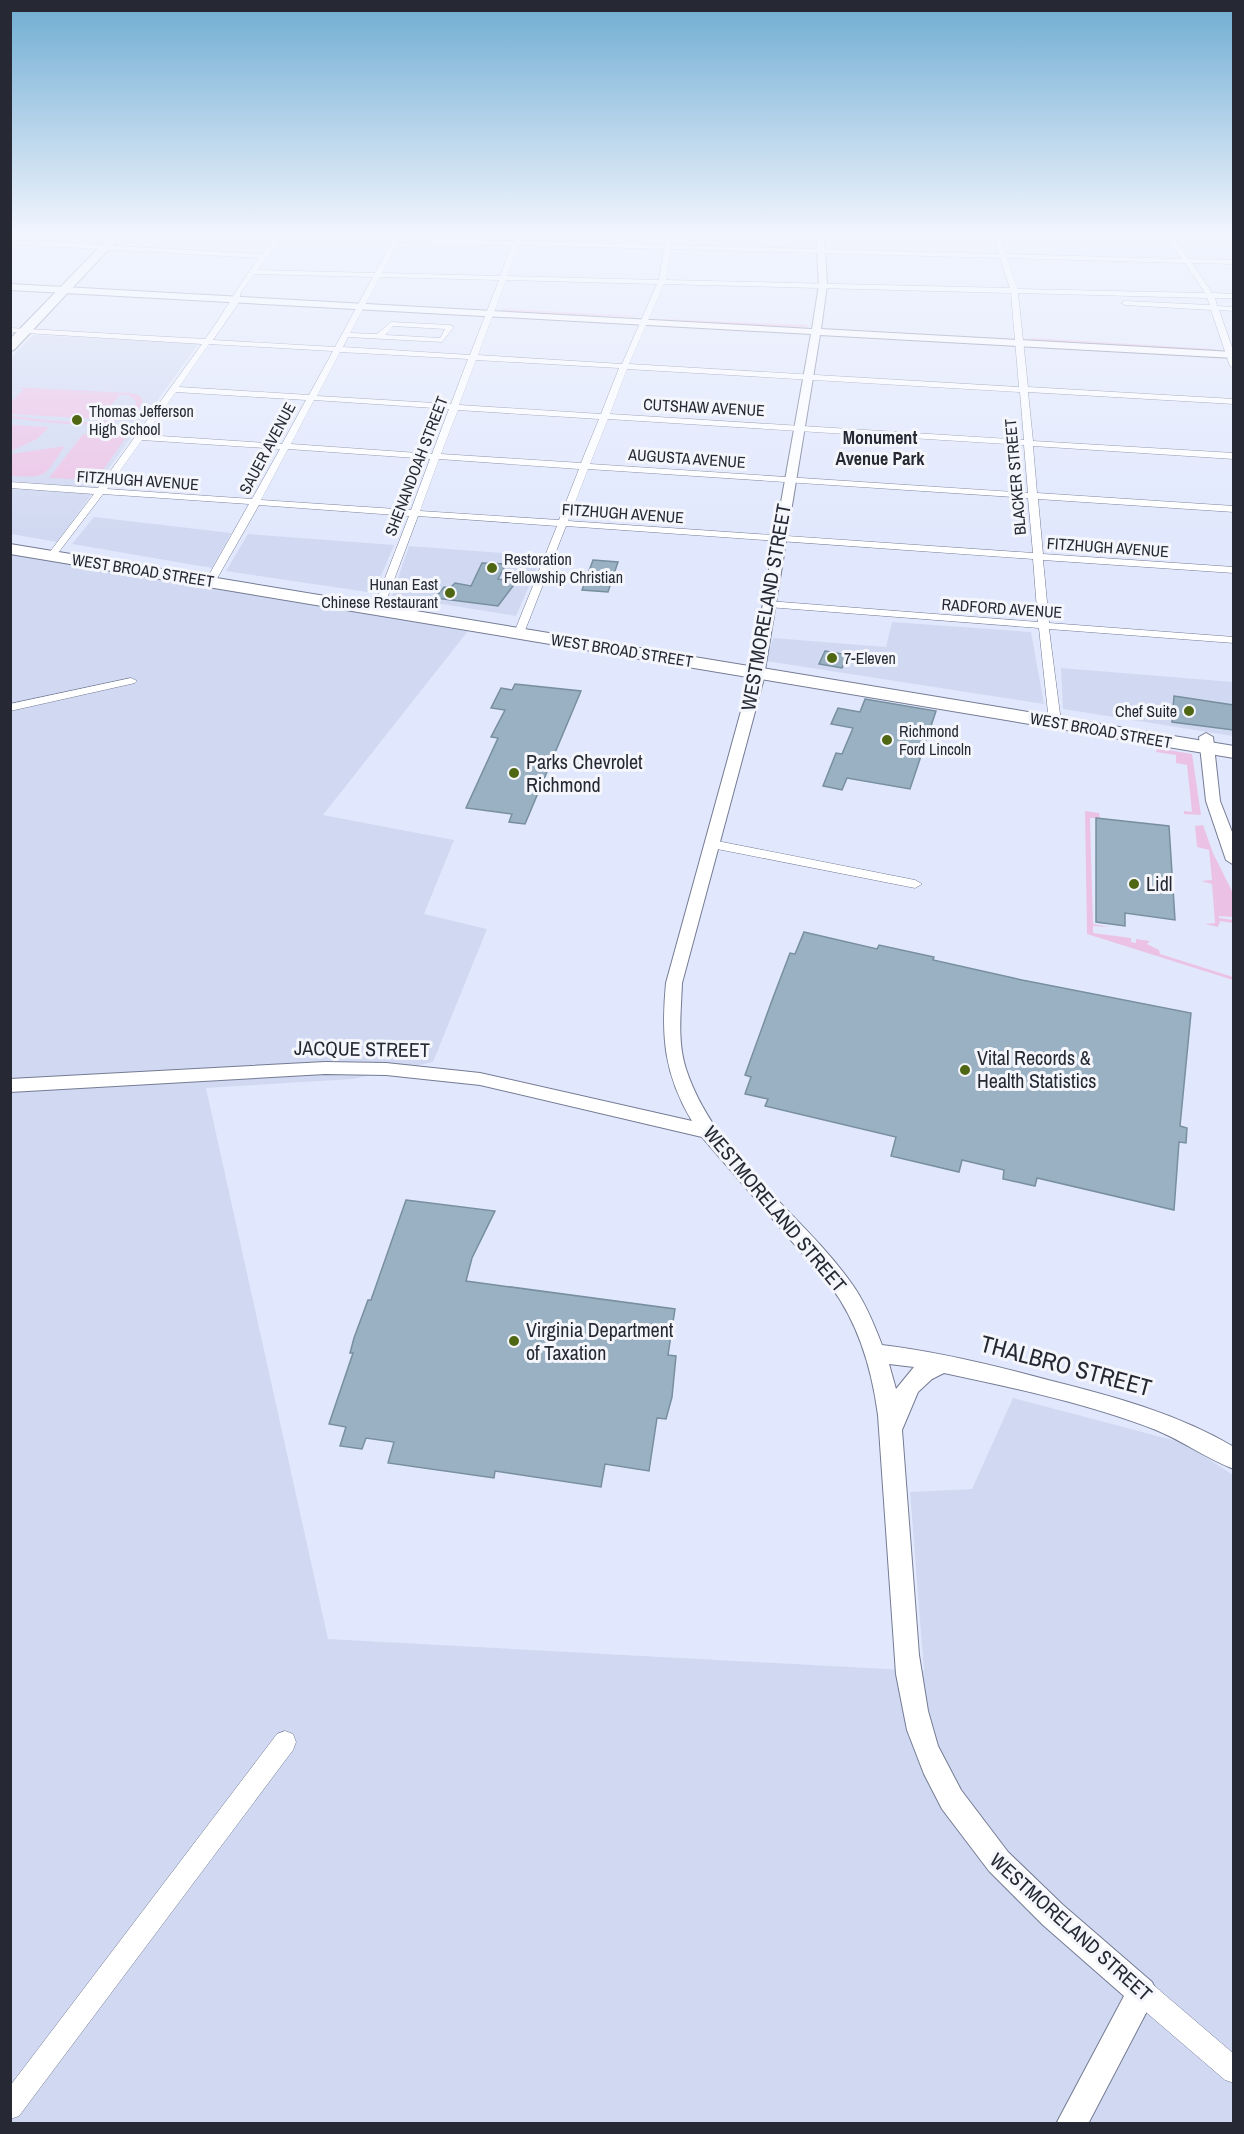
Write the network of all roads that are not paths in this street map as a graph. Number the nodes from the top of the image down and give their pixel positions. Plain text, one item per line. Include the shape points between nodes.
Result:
1 (24, 332) edge
2 (35, 333) edge
3 (212, 333) edge
4 (384, 333) edge
5 (447, 333) edge
6 (482, 333) edge
7 (641, 333) edge
8 (816, 333) edge
9 (901, 333) edge
10 (1018, 333) edge
11 (1224, 333) edge
12 (345, 335) joint
13 (380, 337) junction
14 (1018, 339) junction
15 (206, 342) junction
16 (10, 346) edge
17 (337, 350) junction
18 (1231, 351) edge
19 (473, 357) junction
20 (1233, 366) edge
21 (624, 367) junction
22 (808, 377) junction
23 (172, 389) junction
24 (1024, 390) junction
25 (311, 398) junction
26 (1233, 402) edge
27 (454, 406) junction
28 (605, 417) junction
29 (799, 428) junction
30 (139, 437) junction
31 (1027, 442) junction
32 (285, 447) junction
33 (436, 456) junction
34 (1233, 456) edge
35 (585, 466) junction
36 (789, 479) junction
37 (10, 485) edge
38 (100, 492) junction
39 (1032, 495) junction
40 (255, 503) junction
41 (1233, 509) edge
42 (415, 512) junction
43 (562, 524) junction
44 (779, 538) junction
45 (10, 540) edge
46 (10, 549) edge
47 (55, 552) junction
48 (1038, 557) junction
49 (1233, 570) edge
50 (212, 578) junction
51 (768, 604) junction
52 (380, 605) junction
53 (1043, 626) junction
54 (521, 628) junction
55 (1233, 640) edge
56 (758, 668) junction
57 (131, 681) dead end
58 (10, 708) edge
59 (1054, 717) junction
60 (1233, 741) edge
61 (1207, 742) junction
62 (1233, 752) edge
63 (712, 844) junction
64 (1233, 860) edge
65 (915, 884) dead end
66 (10, 1086) edge
67 (707, 1131) junction
68 (875, 1353) junction
69 (947, 1363) junction
70 (890, 1433) junction
71 (1233, 1459) edge
72 (285, 1742) dead end
73 (1142, 1992) junction
74 (1233, 2071) edge
75 (10, 2107) edge
76 (1071, 2124) edge

1 - 16 main road
2 - 15 street
3 - 15 street
4 - 13 street
5 - 13 street via 442,340
6 - 19 street, SHENANDOAH STREET
7 - 21 street
8 - 22 street, WESTMORELAND STREET
9 - 14 street
10 - 14 street, BLACKER STREET
11 - 18 street
12 - 13 street
12 - 17 street, SAUER AVENUE
14 - 18 street
14 - 24 street, BLACKER STREET
15 - 17 street
15 - 23 street
17 - 19 street
17 - 25 street, SAUER AVENUE
18 - 20 street
19 - 21 street
19 - 27 street, SHENANDOAH STREET
21 - 22 street
21 - 28 street
22 - 24 street
22 - 29 street, WESTMORELAND STREET
23 - 25 street, CUTSHAW AVENUE
23 - 30 street
24 - 26 street
24 - 31 street, BLACKER STREET
25 - 27 street, CUTSHAW AVENUE
25 - 32 street, SAUER AVENUE
27 - 28 street, CUTSHAW AVENUE
27 - 33 street, SHENANDOAH STREET
28 - 29 street, CUTSHAW AVENUE
28 - 35 street
29 - 31 street, CUTSHAW AVENUE
29 - 36 street, WESTMORELAND STREET
30 - 32 street, AUGUSTA AVENUE
30 - 38 street
31 - 34 street, CUTSHAW AVENUE
31 - 39 street, BLACKER STREET
32 - 33 street, AUGUSTA AVENUE
32 - 40 street, SAUER AVENUE
33 - 35 street, AUGUSTA AVENUE
33 - 42 street, SHENANDOAH STREET
35 - 36 street, AUGUSTA AVENUE
35 - 43 street
36 - 39 street, AUGUSTA AVENUE
36 - 44 street, WESTMORELAND STREET
37 - 38 street, FITZHUGH AVENUE
38 - 40 street, FITZHUGH AVENUE
38 - 47 street
39 - 41 street, AUGUSTA AVENUE
39 - 48 street, BLACKER STREET
40 - 42 street, FITZHUGH AVENUE
40 - 50 street, SAUER AVENUE
42 - 43 street, FITZHUGH AVENUE
42 - 52 street, SHENANDOAH STREET
43 - 44 street, FITZHUGH AVENUE
43 - 54 street
44 - 48 street, FITZHUGH AVENUE
44 - 51 street, WESTMORELAND STREET
45 - 47 main road, WEST BROAD STREET
46 - 47 main road, WEST BROAD STREET
47 - 50 main road, WEST BROAD STREET
48 - 49 street, FITZHUGH AVENUE
48 - 53 street, BLACKER STREET
50 - 52 main road, WEST BROAD STREET
51 - 53 street, RADFORD AVENUE
51 - 56 street, WESTMORELAND STREET
52 - 54 main road, WEST BROAD STREET
53 - 55 street, RADFORD AVENUE
53 - 59 street, BLACKER STREET
54 - 56 main road, WEST BROAD STREET
56 - 59 main road, WEST BROAD STREET
56 - 63 street, WESTMORELAND STREET
57 - 58 street
59 - 61 main road, WEST BROAD STREET
60 - 61 main road, WEST BROAD STREET
61 - 62 main road, WEST BROAD STREET
61 - 64 street via 1214,808
63 - 65 street
63 - 67 street, WESTMORELAND STREET via 670,1008 670,1044 677,1071
66 - 67 street, JACQUE STREET via 326,1068 386,1069 480,1079
67 - 68 street, WESTMORELAND STREET via 836,1278
68 - 69 street, THALBRO STREET
68 - 70 street, WESTMORELAND STREET via 885,1389
69 - 70 street via 927,1370 906,1388
69 - 71 street, THALBRO STREET via 1154,1418
70 - 73 street, WESTMORELAND STREET via 907,1671 918,1725 933,1764 956,1809 986,1850 1040,1905
72 - 75 street
73 - 74 street, WESTMORELAND STREET
73 - 76 street

